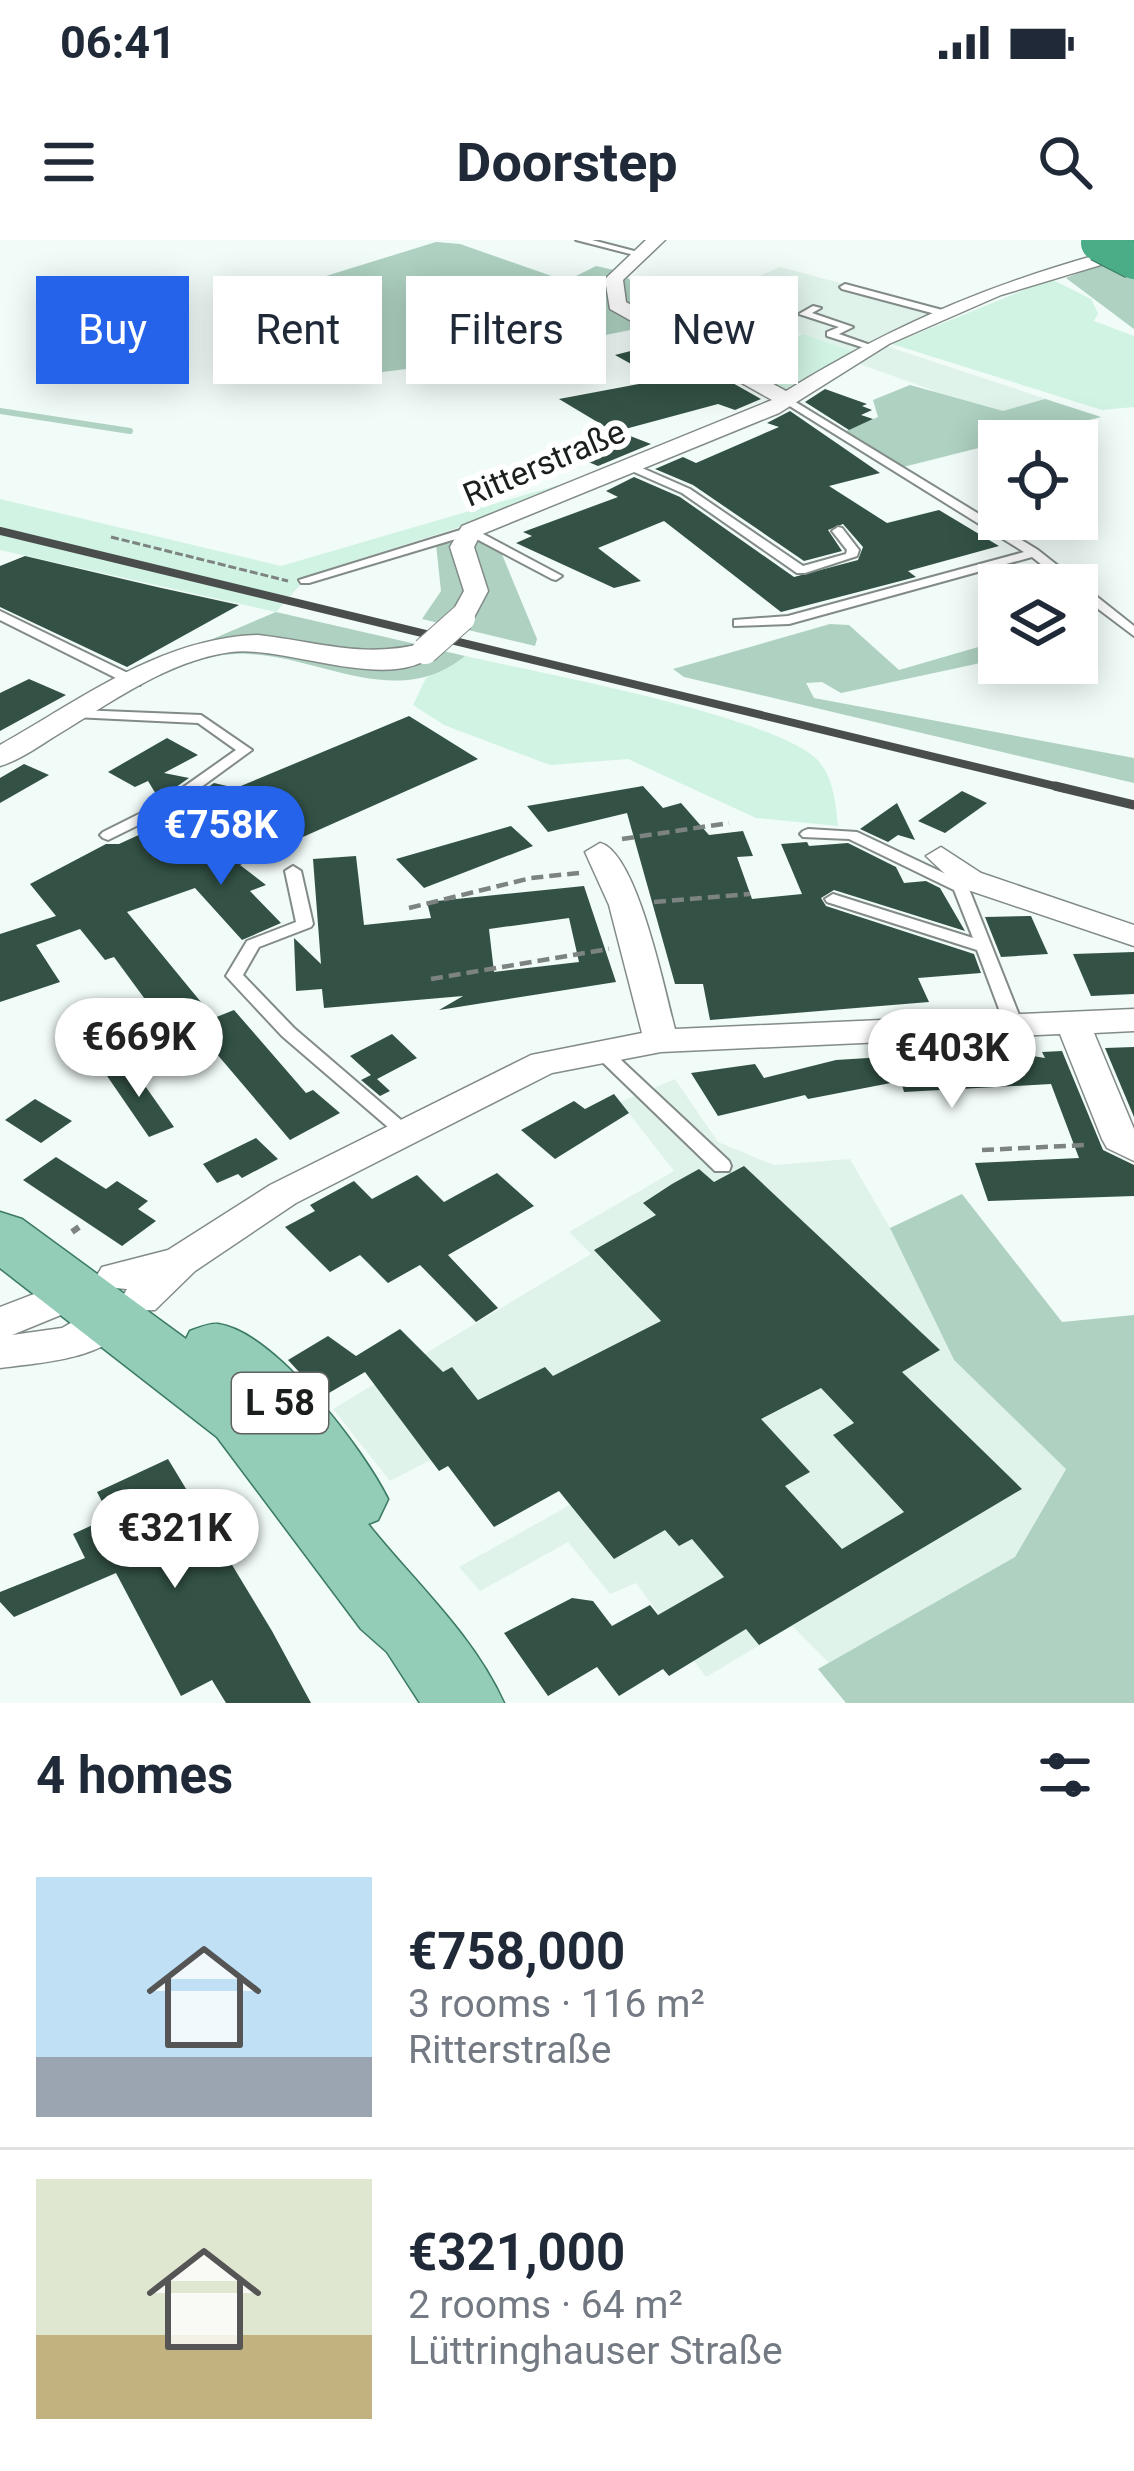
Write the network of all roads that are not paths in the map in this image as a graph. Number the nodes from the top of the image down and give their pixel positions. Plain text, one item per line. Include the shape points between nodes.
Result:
1 (580, 240) edge
2 (656, 240) edge
3 (1099, 243) dead end
4 (1134, 250) edge
5 (638, 254) junction
6 (1134, 261) edge
7 (845, 287) dead end
8 (816, 308) dead end
9 (943, 313) junction
10 (871, 347) junction
11 (784, 398) junction
12 (629, 466) junction
13 (470, 530) junction
14 (838, 531) dead end
15 (1034, 553) junction
16 (556, 576) dead end
17 (305, 580) road end
18 (0, 615) edge
19 (739, 623) dead end
20 (1134, 632) edge
21 (135, 682) junction
22 (79, 715) junction
23 (0, 756) edge
24 (808, 834) dead end
25 (108, 836) dead end
26 (941, 856) dead end
27 (602, 861) road end
28 (293, 871) dead end
29 (833, 899) dead end
30 (1134, 935) edge
31 (983, 947) junction
32 (1134, 1020) edge
33 (1073, 1023) junction
34 (1014, 1025) junction
35 (661, 1041) junction
36 (599, 1049) junction
37 (402, 1130) junction
38 (1133, 1146) edge
39 (722, 1166) dead end
40 (0, 1201) edge
41 (0, 1235) edge
42 (112, 1272) junction
43 (0, 1324) edge
44 (0, 1352) edge
45 (464, 1703) edge

1 - 5 lane
2 - 5 street
3 - 6 highway, bridge
4 - 9 street, Ritterstraße
5 - 11 street via 614,279 616,304
7 - 9 lane
8 - 10 lane via 804,314 848,327 830,334
9 - 10 street, Ritterstraße
10 - 11 street, Ritterstraße
11 - 12 street, Ritterstraße
11 - 15 lane
12 - 13 street, Ritterstraße
12 - 14 lane via 686,491 801,570 850,556
13 - 16 lane
13 - 17 lane
13 - 21 street, Ritterstraße, bridge via 462,547 476,591 462,618 424,651 369,664 281,645 230,644
15 - 19 lane via 788,620
15 - 20 lane
18 - 21 lane
21 - 22 street, Ritterstraße
22 - 23 street, Ritterstraße
22 - 25 lane via 201,719 245,750
24 - 31 lane via 852,835 961,887
26 - 30 street via 970,880
27 - 35 street via 625,905
28 - 37 lane via 305,924 253,944 234,976
29 - 31 lane
31 - 34 lane
32 - 33 street
33 - 34 street
33 - 38 street via 1120,1139
34 - 35 street
35 - 36 street
36 - 37 street via 543,1063
36 - 39 lane
37 - 42 street
40 - 42 main road, L 58
41 - 42 main road, L 58
42 - 43 street
42 - 44 street via 71,1342
42 - 45 main road, L 58 via 242,1417 388,1606 414,1628

